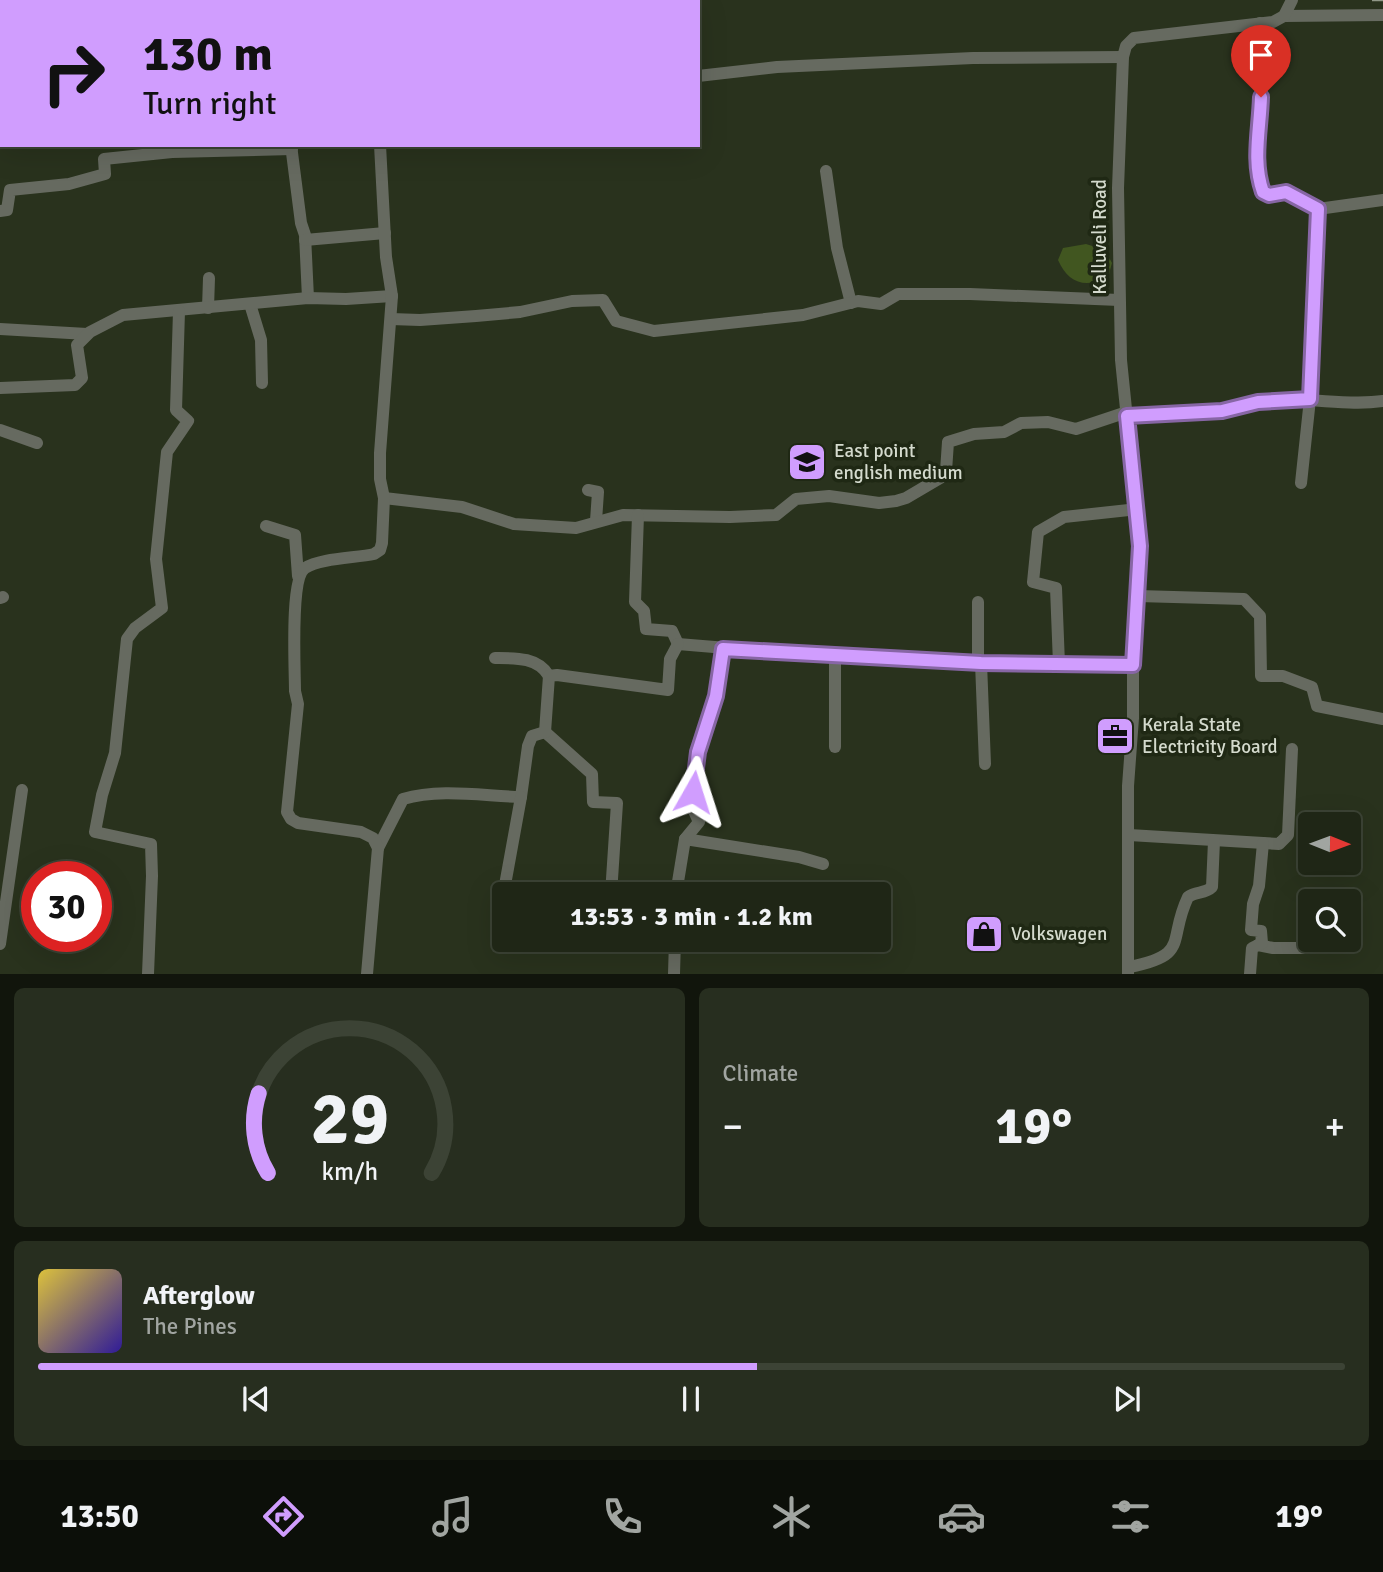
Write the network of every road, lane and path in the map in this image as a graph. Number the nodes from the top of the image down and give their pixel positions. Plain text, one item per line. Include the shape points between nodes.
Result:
1 (1292, 0) edge
2 (1383, 15) edge
3 (1284, 16) junction
4 (1260, 23) junction
5 (1123, 57) junction
6 (700, 76) edge
7 (291, 147) edge
8 (380, 147) edge
9 (826, 171) dead end
10 (1383, 200) edge
11 (1318, 209) junction
12 (0, 211) edge
13 (385, 233) junction
14 (305, 240) junction
15 (209, 278) dead end
16 (391, 296) junction
17 (308, 298) junction
18 (1119, 300) junction
19 (250, 303) junction
20 (851, 303) junction
21 (208, 308) junction
22 (179, 311) junction
23 (391, 319) junction
24 (0, 329) edge
25 (86, 334) junction
26 (262, 383) dead end
27 (0, 388) edge
28 (1310, 399) junction
29 (1383, 401) edge
30 (1127, 414) junction
31 (0, 430) edge
32 (37, 443) dead end
33 (1301, 483) dead end
34 (588, 490) dead end
35 (384, 498) junction
36 (1138, 509) junction
37 (638, 515) junction
38 (596, 522) junction
39 (266, 526) dead end
40 (298, 576) junction
41 (1138, 596) junction
42 (978, 602) dead end
43 (678, 644) junction
44 (723, 649) junction
45 (835, 657) junction
46 (495, 658) dead end
47 (979, 662) junction
48 (1059, 664) junction
49 (1133, 665) junction
50 (549, 676) junction
51 (1383, 719) edge
52 (545, 732) junction
53 (835, 747) dead end
54 (1292, 749) dead end
55 (985, 764) dead end
56 (22, 790) dead end
57 (521, 797) junction
58 (1129, 835) junction
59 (685, 839) junction
60 (1214, 841) junction
61 (378, 842) junction
62 (1263, 843) junction
63 (823, 864) dead end
64 (506, 882) edge
65 (612, 882) edge
66 (678, 882) edge
67 (0, 944) edge
68 (1258, 945) junction
69 (1298, 948) edge
70 (675, 952) edge
71 (1128, 970) edge
72 (148, 974) edge
73 (367, 974) edge
74 (674, 974) edge
75 (1250, 974) edge

1 - 3 street
2 - 3 street
3 - 4 street
4 - 5 street via 1134,38
4 - 11 street via 1257,175 1263,192 1286,192
5 - 6 street via 973,58 777,67
5 - 18 street, Kalluveli Road
7 - 12 street via 104,159 105,174 69,184 10,190 7,210
7 - 14 street
8 - 13 street
9 - 20 street via 837,248
10 - 11 street
11 - 28 street
13 - 14 street
13 - 16 street
14 - 17 street
15 - 21 street
16 - 17 street
16 - 23 street
17 - 19 street
18 - 20 street via 914,293 898,294 881,304
18 - 30 street, Kalluveli Road
19 - 21 street
19 - 26 street via 261,340
20 - 23 street via 803,315 654,331 616,321 603,300 476,316
21 - 22 street
22 - 25 street via 122,315
22 - 72 street via 176,410 188,421 167,452 156,559 162,608 127,639 115,753 94,832 151,844
23 - 35 street via 380,453
24 - 25 street
25 - 27 street via 77,345 82,378 75,385
28 - 29 street
28 - 30 street via 1258,402 1222,411
28 - 33 street
30 - 36 street, Kalluveli Road
30 - 37 street via 1076,429 1048,422 1021,423 1004,432 948,442 946,471 940,478 896,501 829,496 796,499 776,515
31 - 32 street
34 - 38 street via 598,492
35 - 38 street via 462,507 514,524 576,528
35 - 40 street via 380,550 374,555 313,564
36 - 41 street, Kalluveli Road
36 - 48 street via 1064,517 1038,532 1033,582 1056,588
37 - 38 street
37 - 43 street via 635,602 644,611 646,629 672,631
39 - 40 street via 295,535
40 - 61 street via 298,704 287,812 298,823 361,832
41 - 49 street, Kalluveli Road
41 - 51 street via 1244,599 1260,616 1261,676 1283,676 1312,687 1317,706
42 - 47 street
43 - 44 street
43 - 50 street via 670,659 668,690
44 - 45 street
44 - 59 street via 716,696 695,768 694,811 699,822
45 - 47 street
45 - 53 street
46 - 50 street via 522,658 544,668
47 - 48 street
47 - 55 street
48 - 49 street
49 - 58 street, Kalluveli Road
50 - 52 street
52 - 57 street via 532,736
52 - 65 street via 592,774 593,802 617,803
54 - 62 street via 1288,835 1279,844
56 - 67 street
57 - 61 street via 432,794 404,799
57 - 64 street
58 - 60 street
58 - 71 street, Kalluveli Road
59 - 63 street
59 - 66 street
60 - 62 street
60 - 71 street via 1212,887 1188,897 1175,945 1167,956
61 - 73 street
62 - 68 street via 1251,930 1261,932
68 - 69 street
68 - 75 street via 1252,948
70 - 74 street

